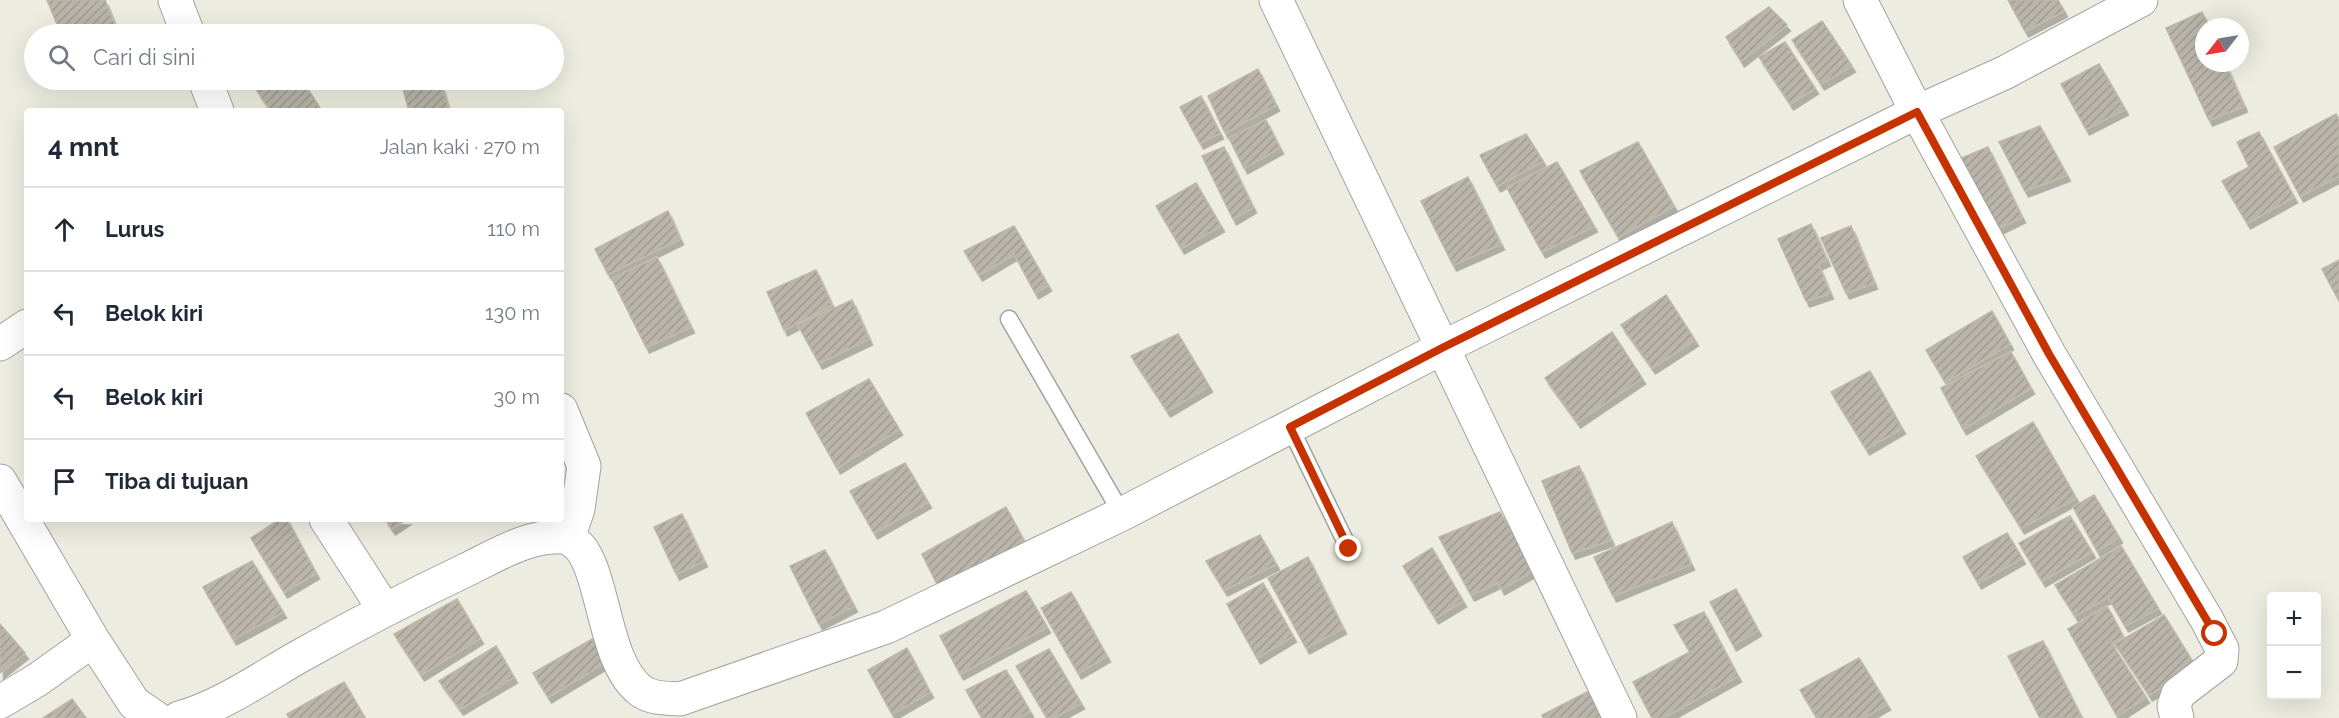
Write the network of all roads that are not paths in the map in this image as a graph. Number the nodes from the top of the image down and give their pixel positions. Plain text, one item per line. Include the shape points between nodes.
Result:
1 (175, 0) edge
2 (1276, 0) edge
3 (1860, 0) edge
4 (2141, 0) edge
5 (184, 24) edge
6 (209, 90) edge
7 (216, 108) edge
8 (1917, 112) junction
9 (1009, 320) dead end
10 (24, 328) edge
11 (0, 344) edge
12 (1442, 348) junction
13 (564, 417) edge
14 (1290, 427) junction
15 (0, 481) edge
16 (1122, 514) junction
17 (328, 522) edge
18 (568, 538) junction
19 (1349, 549) dead end
20 (384, 609) junction
21 (93, 640) junction
22 (0, 702) edge
23 (156, 718) edge
24 (179, 718) edge
25 (1620, 718) edge
26 (2177, 718) edge

1 - 5 street
2 - 12 street
3 - 8 street
4 - 8 street via 2004,73
6 - 7 street
8 - 12 street
8 - 26 street via 2049,354 2222,649 2221,661 2178,694 2174,706
9 - 16 lane
10 - 11 street
12 - 14 street
12 - 25 street
13 - 18 street via 584,466 578,509
14 - 16 street
14 - 19 lane
15 - 21 street
16 - 18 street via 886,627 680,699 655,698 640,690 627,675 584,552
17 - 20 street
18 - 20 street via 546,536 518,545
20 - 24 street via 244,688 195,714
21 - 22 street
21 - 23 street via 134,703

